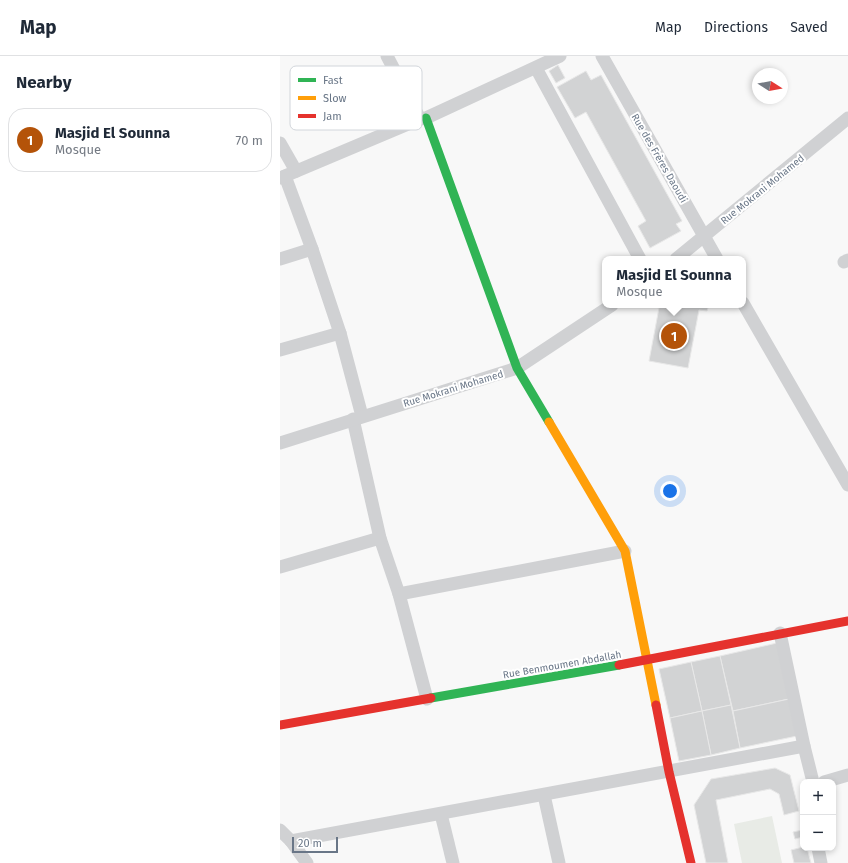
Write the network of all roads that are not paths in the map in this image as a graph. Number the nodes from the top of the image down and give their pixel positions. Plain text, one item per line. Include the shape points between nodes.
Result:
1 (387, 56) edge
2 (560, 56) edge
3 (602, 56) edge
4 (393, 66) edge
5 (536, 68) junction
6 (848, 118) edge
7 (423, 119) joint
8 (396, 130) edge
9 (280, 143) edge
10 (287, 175) edge
11 (704, 236) junction
12 (312, 249) junction
13 (638, 256) edge
14 (680, 256) edge
15 (715, 256) edge
16 (280, 258) edge
17 (607, 308) edge
18 (745, 308) edge
19 (340, 333) junction
20 (280, 350) edge
21 (517, 368) junction
22 (358, 418) junction
23 (280, 443) edge
24 (848, 485) edge
25 (380, 538) junction
26 (625, 551) junction
27 (280, 567) edge
28 (400, 594) junction
29 (848, 621) edge
30 (780, 633) junction
31 (646, 660) junction
32 (426, 699) junction
33 (280, 725) edge
34 (804, 746) junction
35 (669, 772) junction
36 (848, 774) edge
37 (812, 779) edge
38 (833, 779) edge
39 (544, 795) junction
40 (441, 814) junction
41 (280, 830) edge
42 (291, 841) junction
43 (819, 851) edge
44 (307, 863) edge
45 (453, 863) edge
46 (559, 863) edge
47 (691, 863) edge
48 (822, 863) edge

1 - 4 street
2 - 5 street
3 - 11 street, Rue des Frères Daoudi
5 - 7 street
5 - 13 street
6 - 11 street, Rue Mokrani Mohamed
7 - 21 street
8 - 10 street
9 - 10 street
10 - 12 street
11 - 14 street, Rue Mokrani Mohamed
11 - 15 street, Rue des Frères Daoudi
12 - 16 street
12 - 19 street
17 - 21 street, Rue Mokrani Mohamed
18 - 24 street
19 - 20 street
19 - 22 street
21 - 22 street, Rue Mokrani Mohamed
21 - 26 street
22 - 23 street, Rue Mokrani Mohamed
22 - 25 street
25 - 27 street
25 - 28 street
26 - 28 street
26 - 31 street
28 - 32 street
29 - 30 street, Rue Benmoumen Abdallah
30 - 31 street, Rue Benmoumen Abdallah
30 - 34 street
31 - 32 street, Rue Benmoumen Abdallah
31 - 35 street
32 - 33 street, Rue Benmoumen Abdallah
34 - 35 street
34 - 37 street
35 - 39 street
35 - 47 street
36 - 38 street
39 - 40 street
39 - 46 street
40 - 42 street
40 - 45 street
41 - 42 street
42 - 44 street
43 - 48 street

